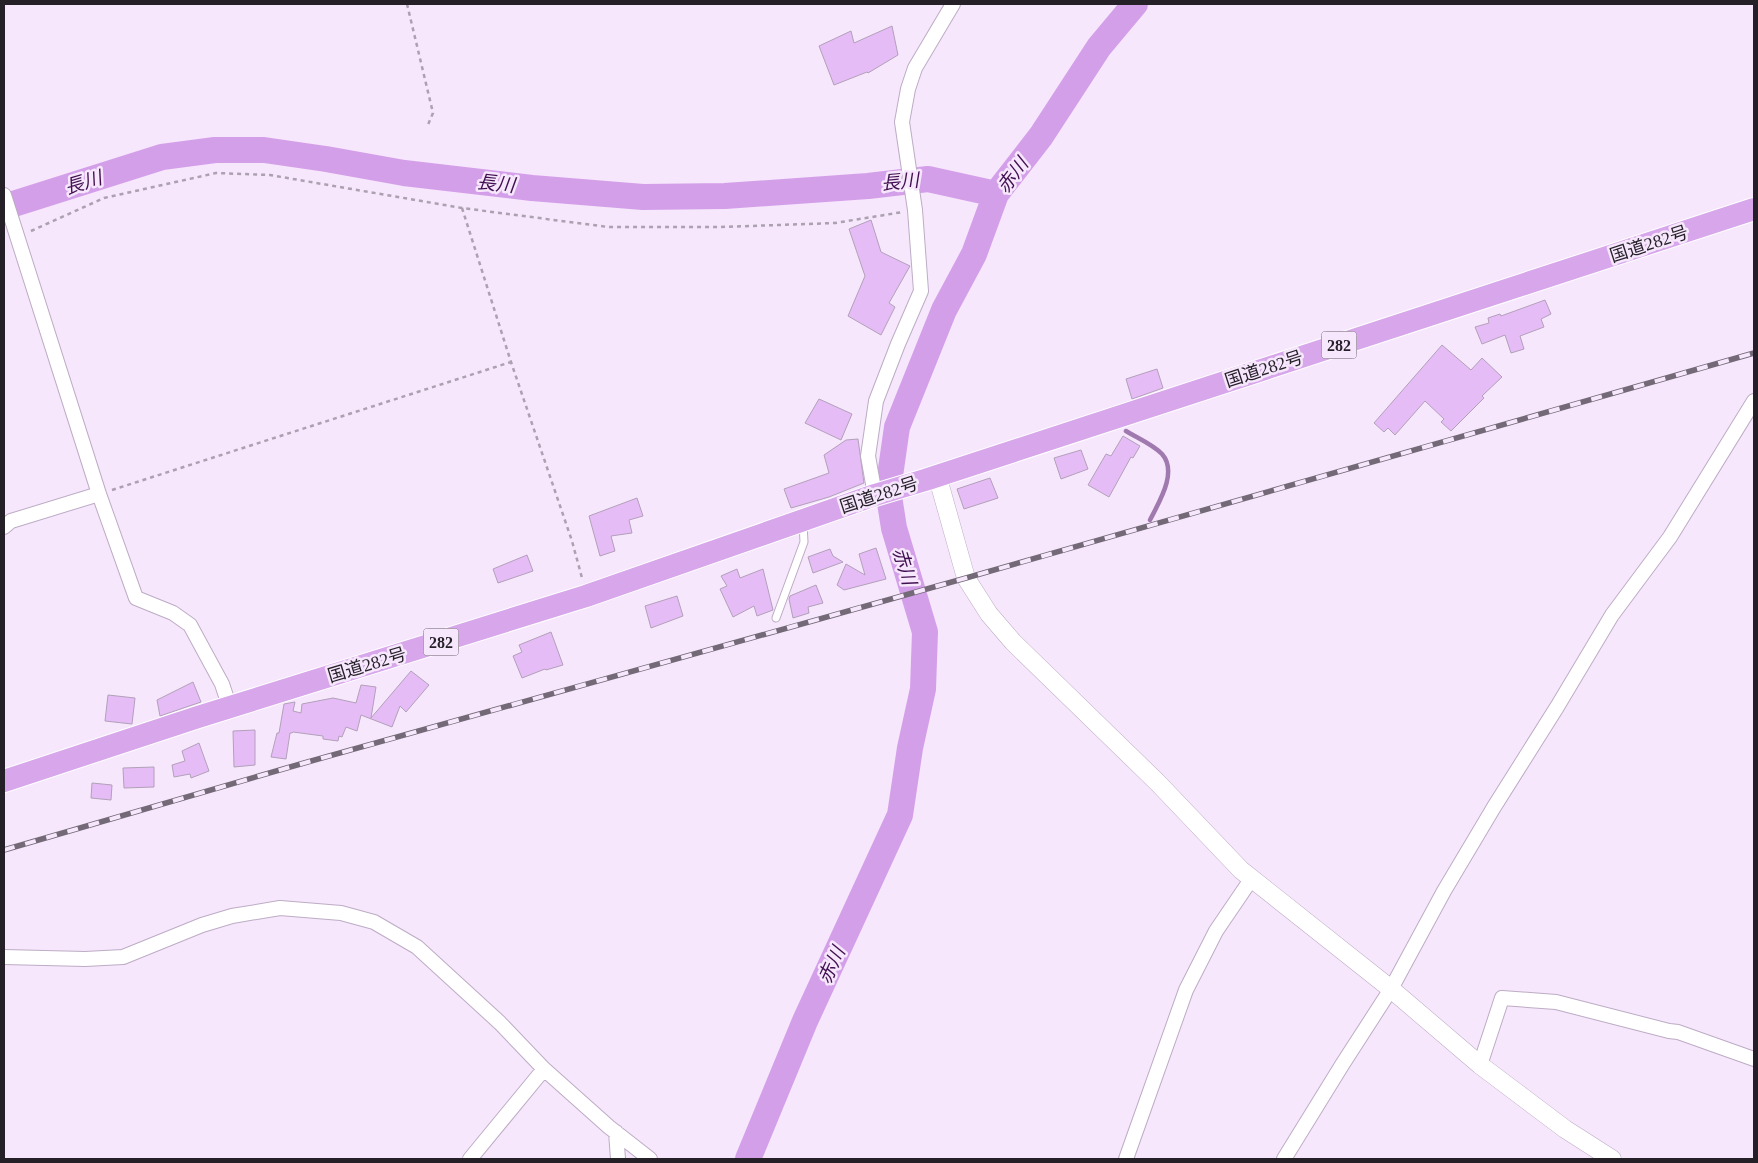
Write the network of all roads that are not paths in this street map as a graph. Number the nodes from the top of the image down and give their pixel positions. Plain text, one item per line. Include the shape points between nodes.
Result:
1 (953, 4) edge
2 (4, 195) edge
3 (1754, 209) edge
4 (1754, 401) edge
5 (931, 478) junction
6 (99, 494) junction
7 (875, 495) junction
8 (803, 520) junction
9 (4, 527) edge
10 (776, 618) dead end
11 (230, 708) junction
12 (4, 781) edge
13 (1252, 878) junction
14 (4, 957) edge
15 (1391, 990) junction
16 (1754, 1060) edge
17 (1480, 1065) junction
18 (544, 1069) junction
19 (616, 1132) junction
20 (470, 1159) edge
21 (618, 1159) edge
22 (650, 1159) edge
23 (1126, 1159) edge
24 (1284, 1159) edge
25 (1612, 1159) edge

1 - 7 street via 915,68 902,122 915,210 921,291 876,401 868,456
2 - 6 street
3 - 5 highway, 国道282号 / 282
4 - 15 street via 1670,537 1612,615 1494,806
5 - 7 highway, 国道282号 / 282
5 - 13 street via 966,578 989,614 1013,642
6 - 9 street via 10,521
6 - 11 street via 136,598 173,613 190,625 222,684
7 - 8 highway, 国道282号 / 282
8 - 10 lane via 804,542
8 - 11 highway, 国道282号 / 282 via 586,596
11 - 12 highway, 国道282号 / 282
13 - 15 street
13 - 23 street via 1216,931 1186,990
14 - 18 street via 123,957 232,916 280,908 341,912 374,922 417,947
15 - 17 street
15 - 24 street
16 - 17 street via 1678,1032 1556,1002 1502,998
17 - 25 street via 1565,1129
18 - 19 street
18 - 20 street
19 - 21 street
19 - 22 street

